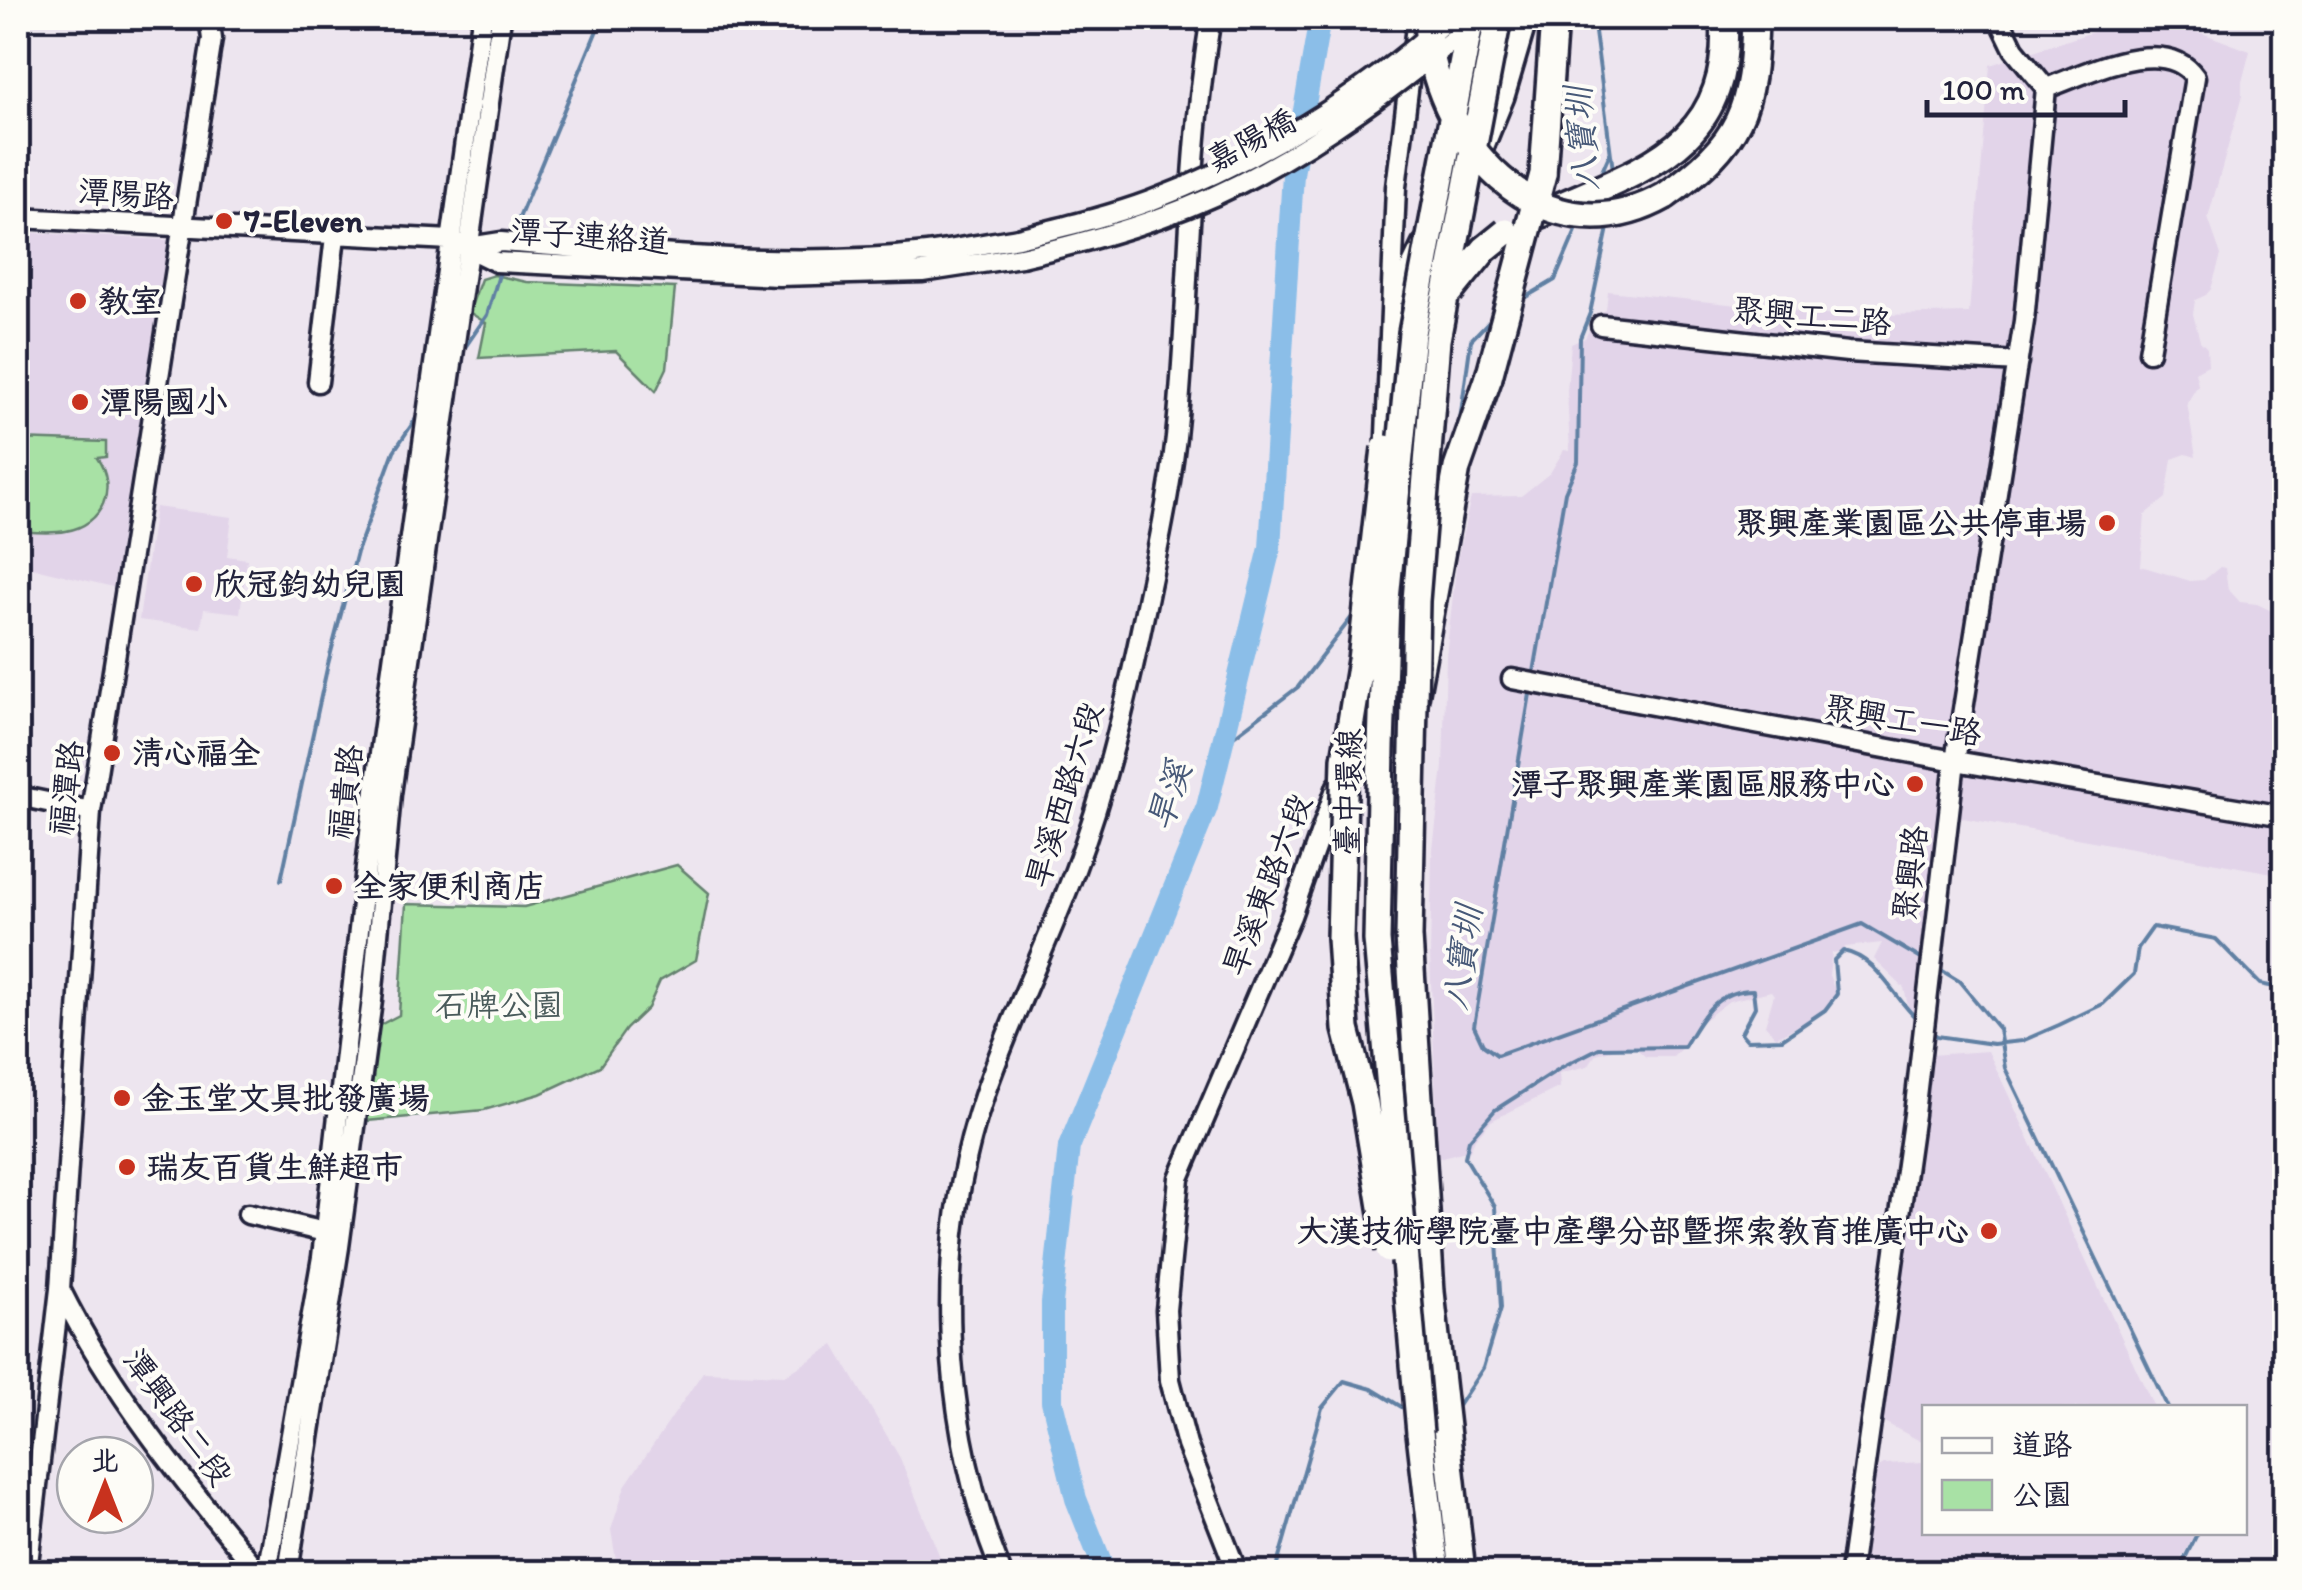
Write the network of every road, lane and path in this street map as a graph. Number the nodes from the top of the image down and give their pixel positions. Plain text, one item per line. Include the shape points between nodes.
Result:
1 (210, 18) edge
2 (482, 18) edge
3 (501, 18) edge
4 (1211, 18) edge
5 (1417, 18) edge
6 (1427, 18) edge
7 (1449, 18) edge
8 (1471, 18) edge
9 (1480, 18) edge
10 (1498, 18) edge
11 (1524, 18) edge
12 (1554, 18) edge
13 (1724, 18) edge
14 (1755, 18) edge
15 (1999, 18) edge
16 (2046, 88) junction
17 (18, 218) edge
18 (182, 228) junction
19 (334, 236) junction
20 (460, 244) junction
21 (1019, 248) junction
22 (1601, 326) dead end
23 (2149, 352) dead end
24 (2018, 362) junction
25 (318, 382) dead end
26 (1382, 479) junction
27 (1512, 679) dead end
28 (1414, 703) junction
29 (1955, 761) junction
30 (18, 796) edge
31 (91, 811) junction
32 (2284, 816) edge
33 (248, 1214) dead end
34 (325, 1232) junction
35 (60, 1289) junction
36 (1420, 1433) junction
37 (26, 1572) edge
38 (259, 1572) edge
39 (268, 1572) edge
40 (288, 1572) edge
41 (1000, 1572) edge
42 (1237, 1572) edge
43 (1436, 1572) edge
44 (1462, 1572) edge
45 (1850, 1572) edge

1 - 18 street, 福潭路
2 - 20 street, 福貴路
3 - 20 street, 福貴路
4 - 41 street, 旱溪西路六段 via 1193,139 1178,422 1150,588 1096,808 986,1092 954,1233 949,1292 956,1388 972,1491
5 - 42 street, 旱溪東路六段 via 1396,187 1380,555 1357,700 1338,785 1291,916 1179,1178 1166,1310 1170,1380
6 - 14 highway, bridge via 1445,101 1465,140 1502,180 1543,204 1592,215 1622,214 1666,196 1706,167 1749,96
7 - 21 street, 嘉陽橋, bridge via 1362,87 1250,157
8 - 36 highway, 臺中環線, bridge via 1412,333 1382,710 1377,940
9 - 21 street, 嘉陽橋, bridge via 1379,97 1236,185 1142,224
10 - 28 highway, 臺中環線, bridge via 1437,340
11 - 26 highway, bridge via 1484,138 1403,291
12 - 28 highway, bridge via 1542,174 1494,360 1457,468
13 - 26 highway, bridge via 1714,95 1687,138 1648,166 1506,232 1450,291
15 - 16 street
16 - 23 street via 2160,56 2180,62 2195,77
16 - 24 street, 聚興路
17 - 18 street, 潭陽路
18 - 19 street, 潭陽路
18 - 31 street, 福潭路
19 - 20 street, 潭陽路
19 - 25 street
20 - 21 street, 潭子連絡道 via 838,258
20 - 34 street, 福貴路 via 374,797
20 - 40 street, 福貴路 via 372,1000
22 - 24 street, 聚興工二路
24 - 29 street, 聚興路
26 - 36 highway, bridge via 1344,759 1340,938 1346,1029
27 - 29 street, 聚興工一路
28 - 44 highway, 臺中環線 via 1409,936 1431,1292
29 - 32 street, 聚興工一路
29 - 45 street, 聚興路
30 - 31 street
31 - 35 street, 福潭路
33 - 34 street
34 - 39 street, 福貴路
35 - 37 street, 福潭路
35 - 38 street, 潭興路二段 via 102,1363 180,1474
36 - 43 highway, 臺中環線

